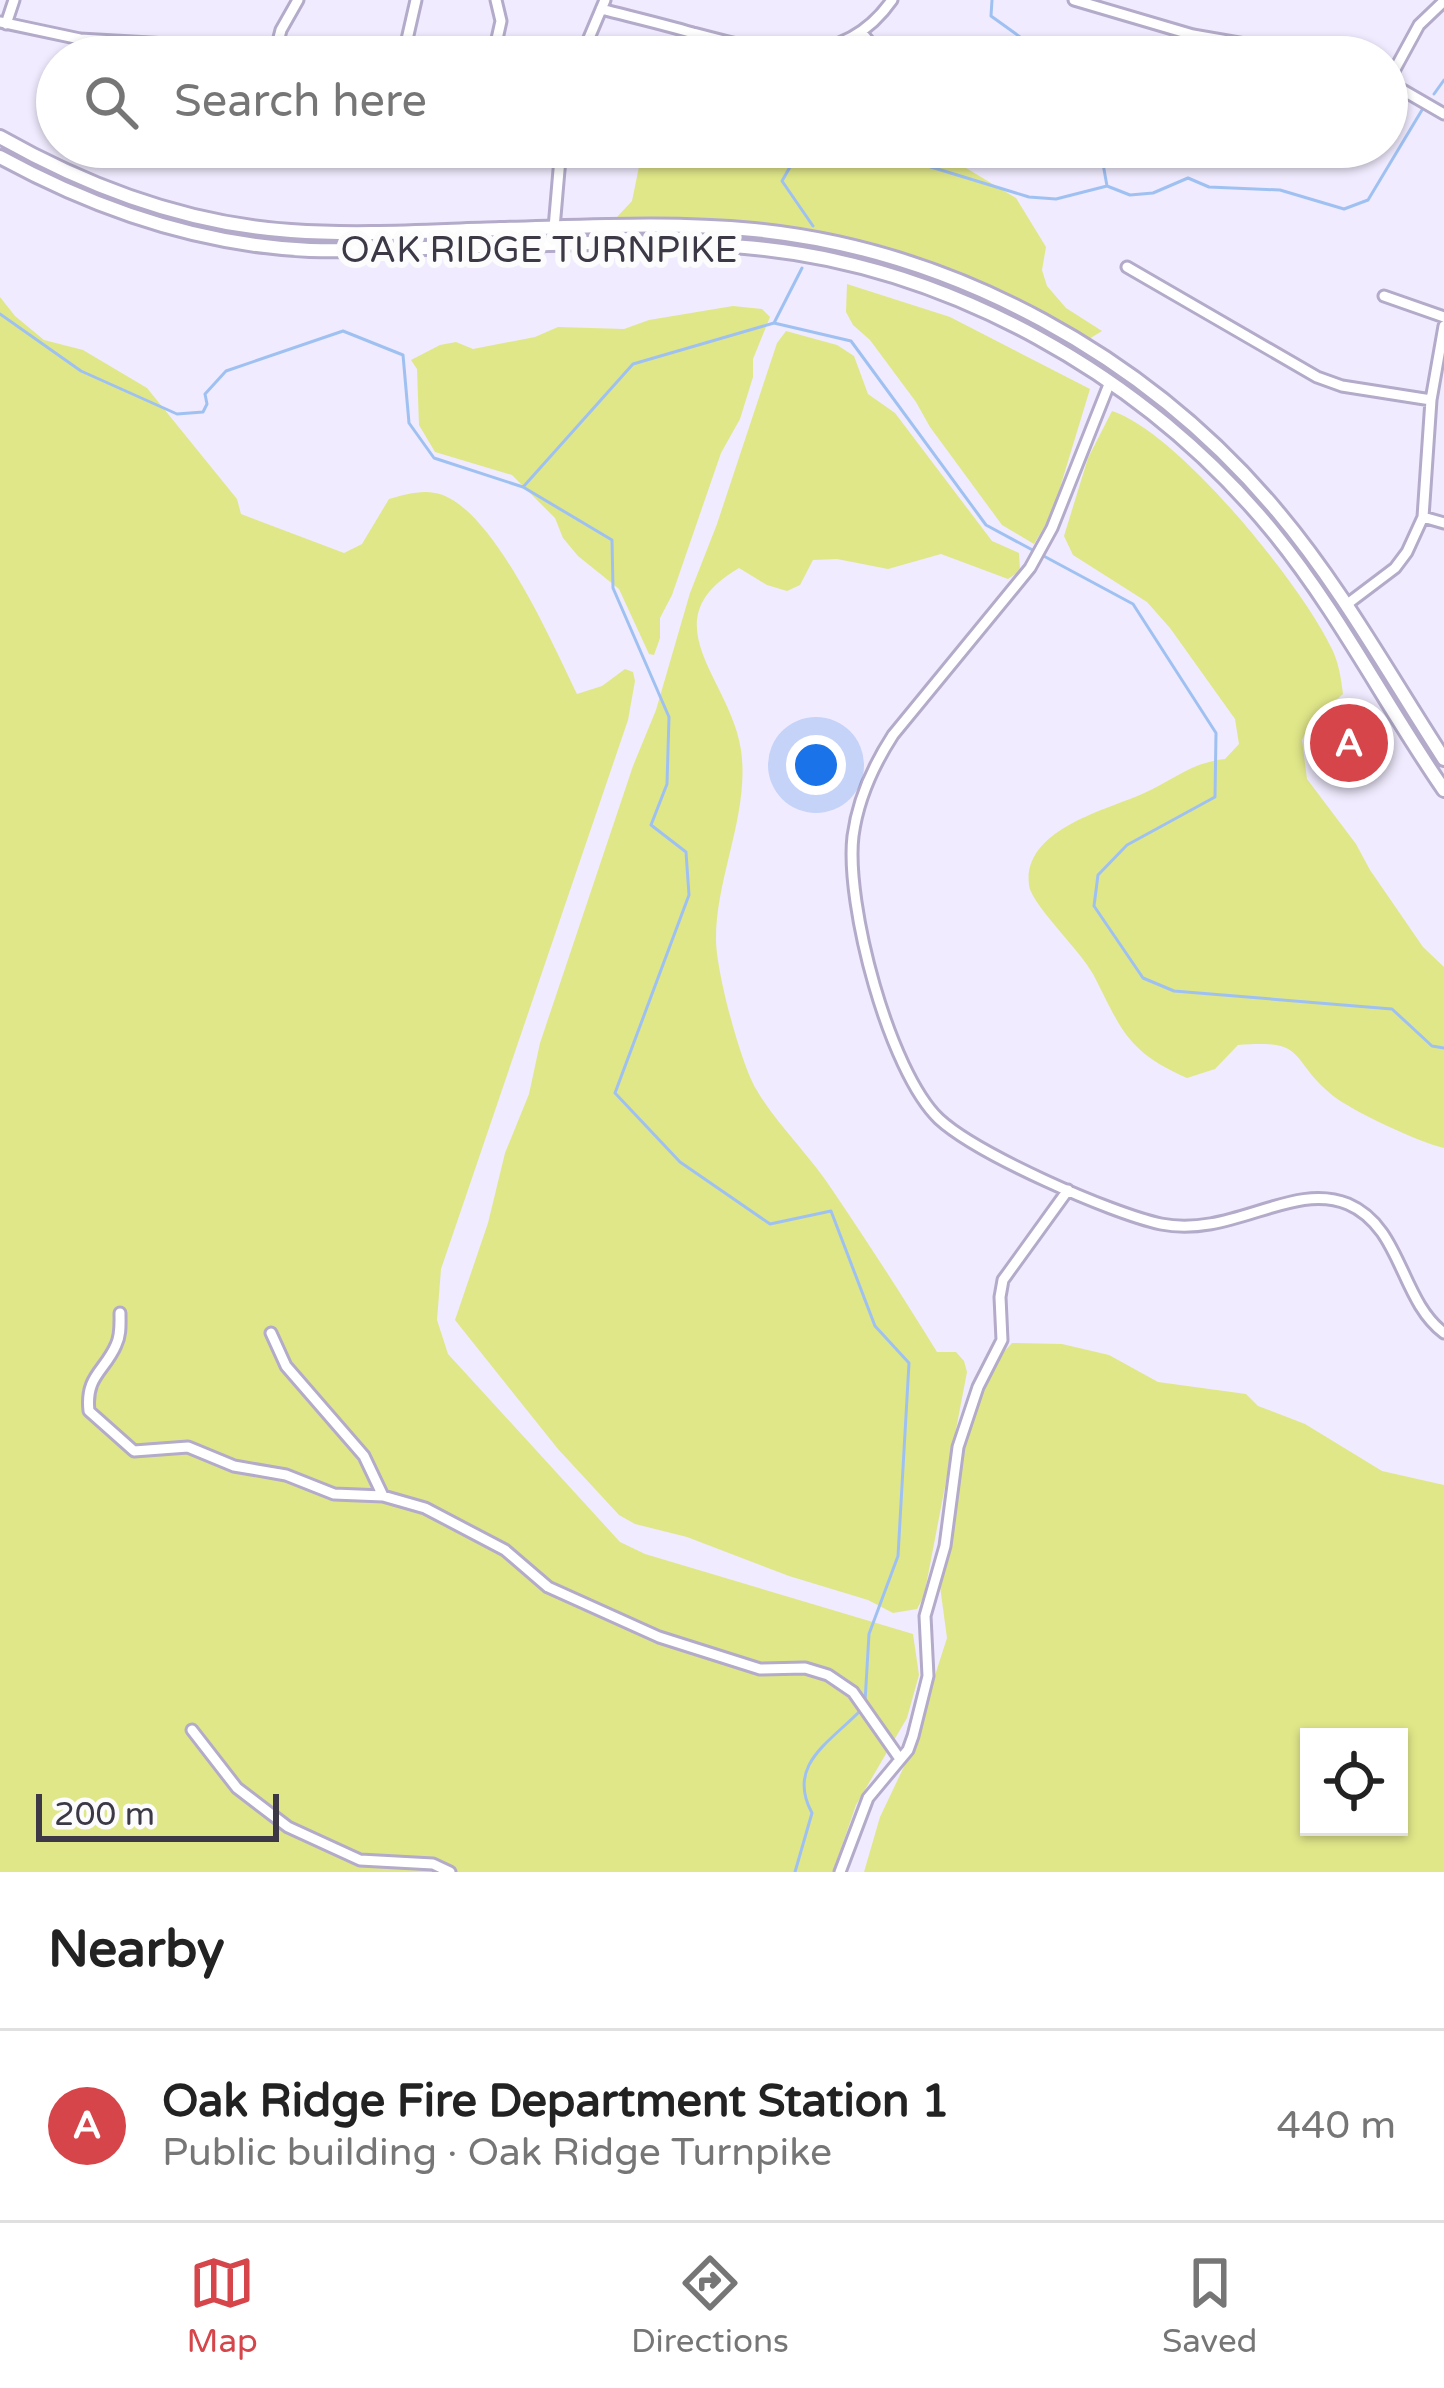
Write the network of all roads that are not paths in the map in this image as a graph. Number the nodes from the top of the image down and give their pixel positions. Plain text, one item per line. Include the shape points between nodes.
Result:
1 (14, 0) edge
2 (298, 0) edge
3 (416, 0) edge
4 (496, 0) edge
5 (892, 0) edge
6 (1074, 0) edge
7 (1444, 2) edge
8 (603, 4) edge
9 (3, 23) edge
10 (861, 32) junction
11 (1193, 35) joint
12 (66, 36) edge
13 (282, 36) edge
14 (408, 36) edge
15 (498, 36) edge
16 (590, 36) edge
17 (721, 36) edge
18 (851, 36) edge
19 (864, 36) edge
20 (1199, 36) edge
21 (1408, 45) edge
22 (1408, 94) edge
23 (1444, 114) edge
24 (0, 137) edge
25 (0, 157) edge
26 (36, 157) edge
27 (57, 168) edge
28 (559, 168) edge
29 (554, 228) junction
30 (553, 244) junction
31 (1127, 267) dead end
32 (962, 283) junction
33 (1384, 296) dead end
34 (956, 299) junction
35 (1444, 316) edge
36 (1444, 326) edge
37 (1119, 368) junction
38 (1110, 382) junction
39 (1431, 400) junction
40 (1423, 517) junction
41 (1444, 523) edge
42 (1346, 605) junction
43 (1332, 614) junction
44 (1404, 696) junction
45 (1390, 705) junction
46 (1444, 759) edge
47 (1444, 790) edge
48 (1068, 1190) junction
49 (120, 1313) dead end
50 (271, 1333) dead end
51 (1444, 1333) edge
52 (382, 1496) junction
53 (192, 1730) dead end
54 (900, 1760) junction
55 (450, 1872) edge
56 (840, 1872) edge

1 - 9 street
2 - 13 street
3 - 14 street
4 - 15 street
5 - 10 street
6 - 11 street
7 - 21 street
8 - 16 street
8 - 17 street
9 - 12 street
10 - 18 street
10 - 19 street
11 - 20 street
22 - 23 street
24 - 26 highway, OAK RIDGE TURNPIKE
25 - 30 highway, OAK RIDGE TURNPIKE via 84,198 218,239 312,250
27 - 29 highway, OAK RIDGE TURNPIKE via 128,198 233,224 315,232
28 - 29 street
29 - 30 highway
29 - 32 highway, OAK RIDGE TURNPIKE via 671,225 790,235
30 - 34 highway, OAK RIDGE TURNPIKE via 767,250 869,270
31 - 39 street via 1313,375
32 - 34 highway
32 - 37 highway, OAK RIDGE TURNPIKE
33 - 35 street
34 - 38 highway, OAK RIDGE TURNPIKE
36 - 39 street
37 - 38 highway
37 - 42 highway, OAK RIDGE TURNPIKE via 1243,472
38 - 43 highway, OAK RIDGE TURNPIKE via 1209,463
38 - 48 street via 1033,563 876,763 856,817 852,873 887,1021 920,1095 962,1136
39 - 40 street
40 - 41 street
40 - 42 street via 1394,568
42 - 43 highway
42 - 44 highway, OAK RIDGE TURNPIKE
43 - 45 highway, OAK RIDGE TURNPIKE
44 - 45 highway
44 - 46 highway, OAK RIDGE TURNPIKE
45 - 47 highway, OAK RIDGE TURNPIKE
48 - 51 street via 1190,1228 1299,1199 1344,1203 1377,1226 1424,1315
48 - 54 street via 1003,1280 1002,1340 958,1447 925,1616 926,1690
49 - 52 street via 115,1349 94,1375 87,1402 134,1450 177,1445 334,1494
50 - 52 street via 286,1366 364,1456
52 - 54 street via 446,1518 505,1550 548,1587 659,1637 760,1669 818,1670 853,1692
53 - 55 street via 237,1788 288,1827 360,1860
54 - 56 street via 868,1798

